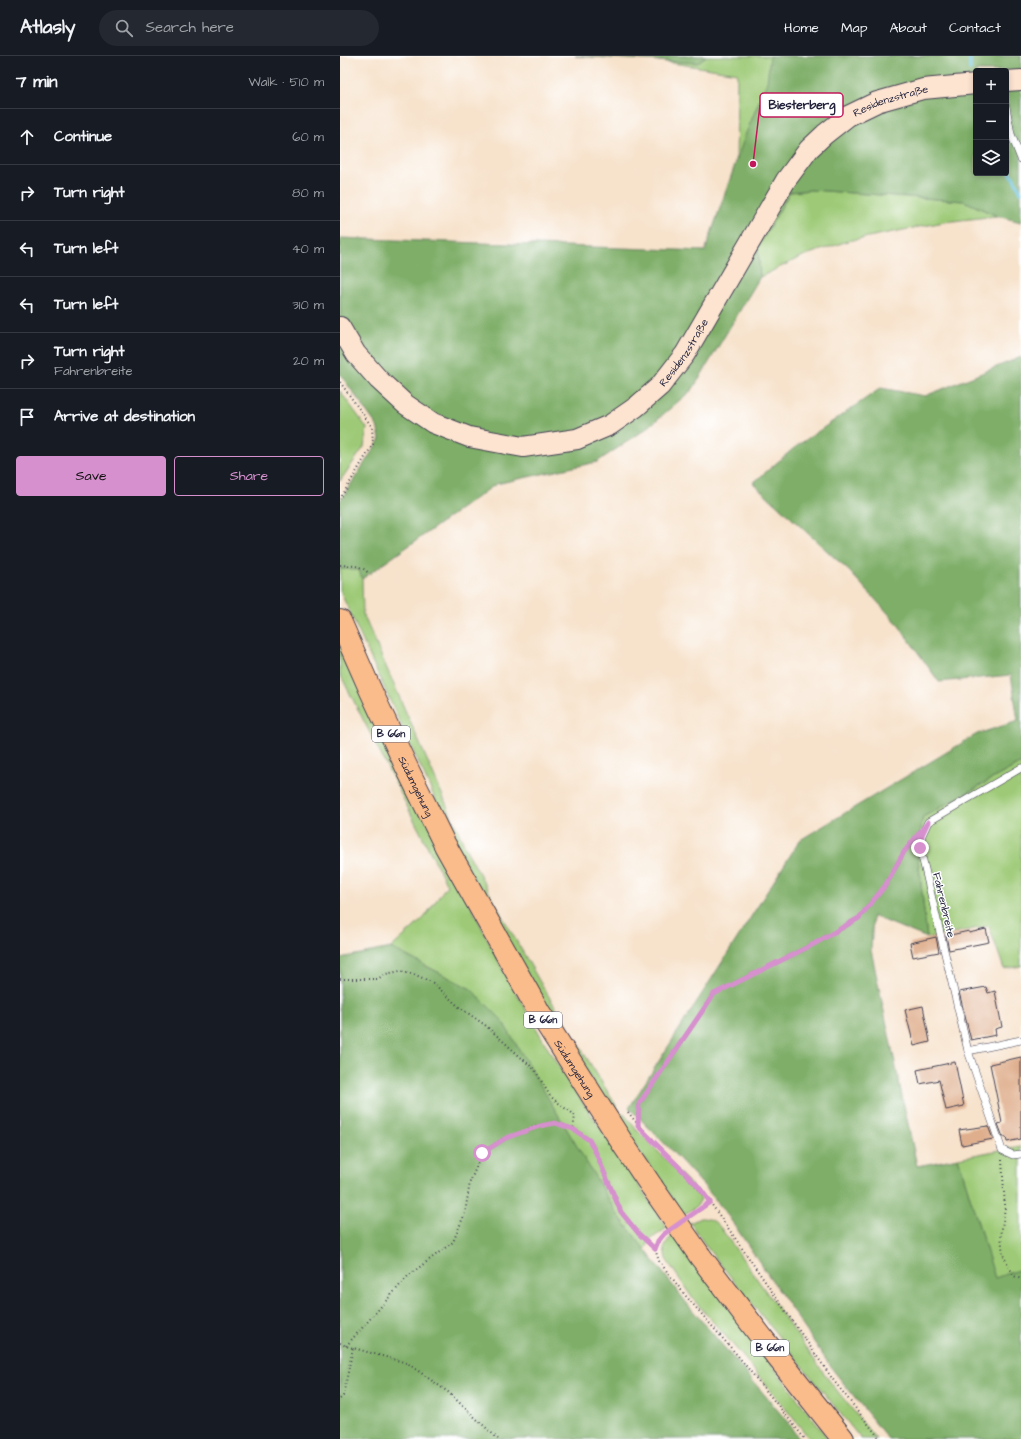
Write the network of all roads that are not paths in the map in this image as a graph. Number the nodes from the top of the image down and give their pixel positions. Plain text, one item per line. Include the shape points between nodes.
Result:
1 (1021, 80) edge
2 (1009, 81) edge
3 (973, 84) edge
4 (1009, 123) edge
5 (1021, 159) edge
6 (340, 327) edge
7 (340, 621) edge
8 (1021, 768) edge
9 (1021, 1040) edge
10 (968, 1051) junction
11 (1021, 1154) edge
12 (843, 1439) edge

1 - 2 main road
3 - 6 main road, Residenzstraße via 923,89 876,102 848,116 825,134 786,180 685,354 660,386 610,425 577,439 523,447 469,437 433,423 405,404 378,380 356,354
4 - 5 lane
7 - 12 main road, Südumgehung / B 66n, bridge via 403,760 453,859 538,1012 652,1188 700,1256
8 - 10 lane, Fahrenbreite via 928,822 922,835 920,848
9 - 10 lane
10 - 11 lane, Fahrenbreite via 1002,1150 1013,1155

